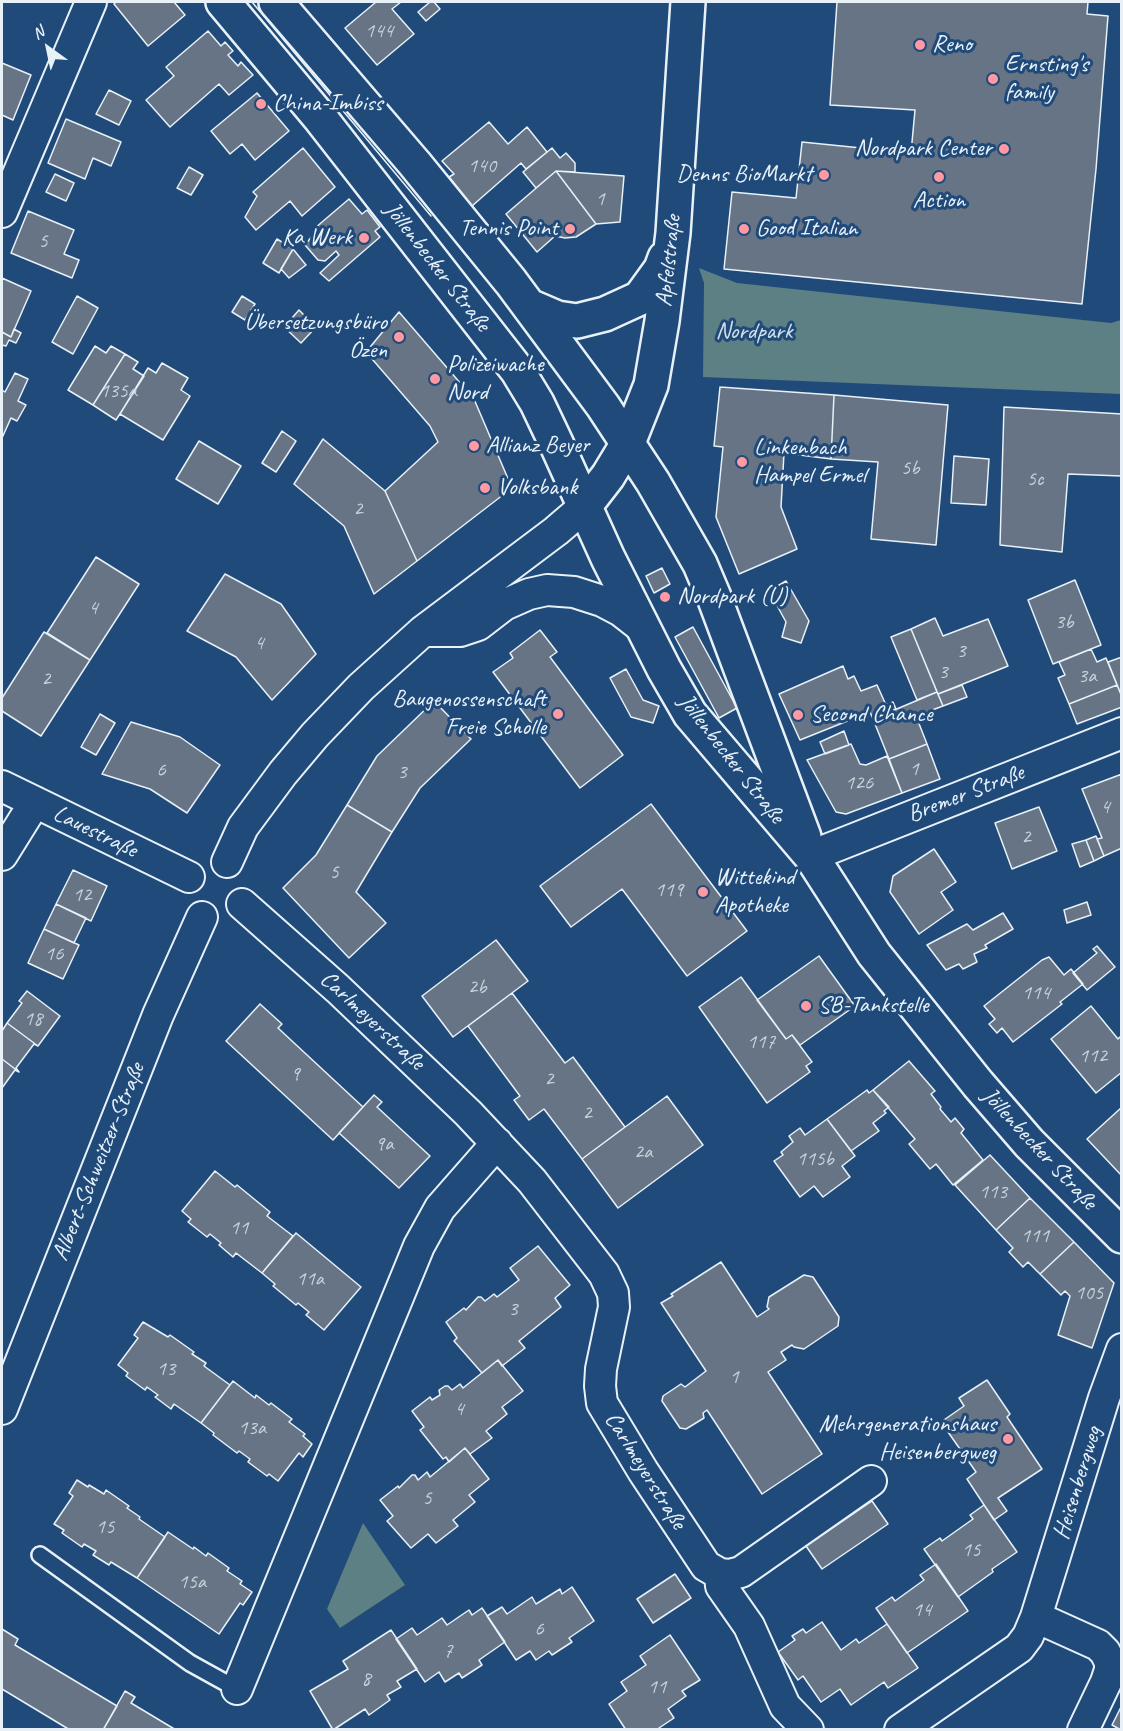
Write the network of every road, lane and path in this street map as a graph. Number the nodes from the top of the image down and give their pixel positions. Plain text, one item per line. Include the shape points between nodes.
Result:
1 (91, 2) edge
2 (223, 2) edge
3 (276, 2) edge
4 (688, 2) edge
5 (2, 212) edge
6 (673, 233) junction
7 (529, 306) junction
8 (628, 442) junction
9 (584, 507) junction
10 (644, 629) junction
11 (423, 631) junction
12 (1122, 733) edge
13 (2, 786) edge
14 (35, 802) junction
15 (2, 855) edge
16 (810, 856) junction
17 (227, 862) junction
18 (189, 877) junction
19 (242, 904) junction
20 (202, 917) junction
21 (497, 1143) junction
22 (1122, 1236) edge
23 (1122, 1349) edge
24 (2, 1409) edge
25 (872, 1481) dead end
26 (40, 1555) dead end
27 (720, 1574) junction
28 (1036, 1617) junction
29 (237, 1689) joint
30 (808, 1730) edge
31 (900, 1730) edge
32 (1083, 1730) edge

1 - 5 street
2 - 9 main road, Jöllenbecker Straße via 321,119 517,370 537,403
3 - 7 main road, Jöllenbecker Straße
4 - 6 main road, Apfelstraße
6 - 7 main road via 661,269 640,298 605,314 577,321 557,318
6 - 8 main road, Apfelstraße via 651,385
7 - 8 main road, Jöllenbecker Straße
8 - 9 main road, Apfelstraße
8 - 16 main road, Jöllenbecker Straße via 710,586
9 - 10 main road, Jöllenbecker Straße
9 - 11 street
10 - 11 street via 621,610 602,601 574,592 547,590 504,605 478,625 460,631
10 - 16 main road, Jöllenbecker Straße via 690,714
11 - 17 street via 315,735 243,827
12 - 16 street, Bremer Straße
13 - 14 street, Lauestraße
14 - 15 street
14 - 18 street, Lauestraße
16 - 22 main road, Jöllenbecker Straße via 874,954 978,1084 1029,1143
17 - 18 street via 205,862
17 - 19 street via 244,880
18 - 20 street via 188,900
19 - 20 street via 225,918
19 - 21 street, Carlmeyerstraße via 446,1090
20 - 24 street, Albert-Schweitzer-Straße via 158,1015
21 - 27 street, Carlmeyerstraße via 532,1181 604,1274 613,1293 614,1307 602,1369 602,1403 694,1549 706,1566
21 - 29 street via 440,1208 419,1246
23 - 28 street, Heisenbergweg
25 - 27 street via 741,1572
26 - 29 lane via 190,1663
27 - 30 street via 721,1586 749,1626 785,1706
28 - 31 street, Heisenbergweg via 1019,1648
28 - 32 street via 1098,1645 1110,1662 1106,1682

